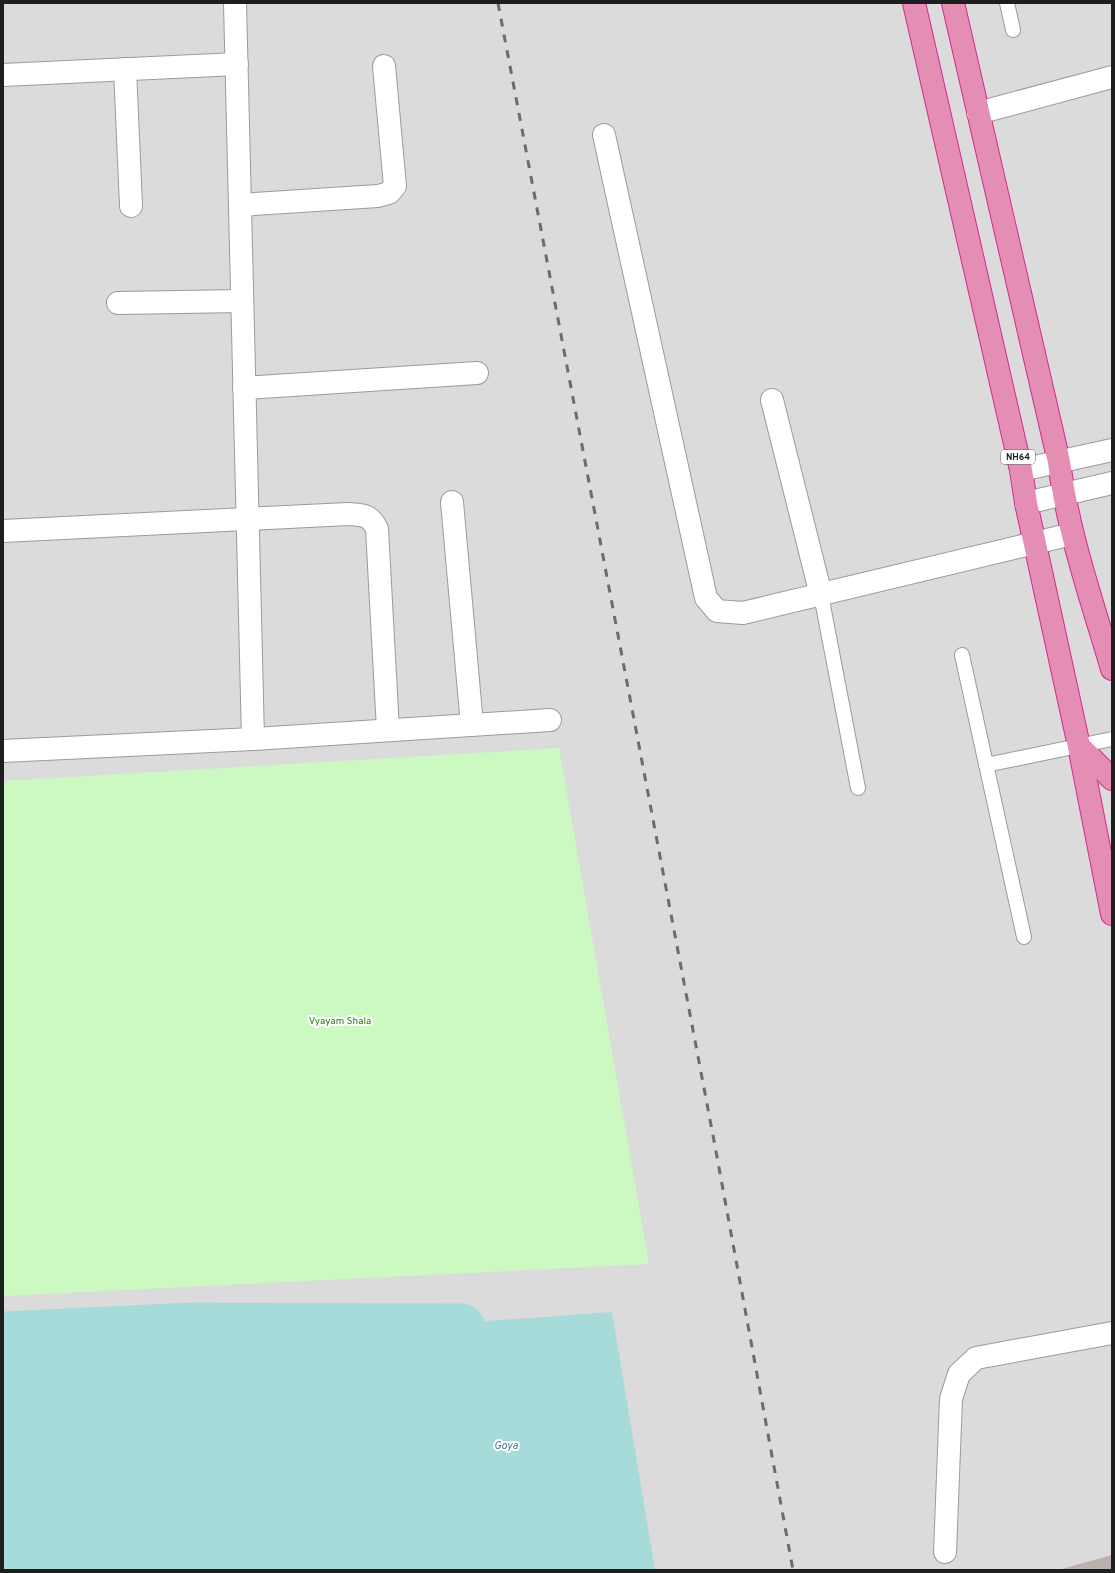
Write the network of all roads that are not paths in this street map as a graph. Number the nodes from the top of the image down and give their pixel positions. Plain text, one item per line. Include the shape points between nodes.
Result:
1 (239, 3) edge
2 (914, 3) edge
3 (953, 3) edge
4 (1007, 3) edge
5 (1013, 30) dead end
6 (237, 64) junction
7 (384, 66) dead end
8 (125, 69) junction
9 (3, 75) edge
10 (1112, 77) edge
11 (978, 113) junction
12 (604, 135) dead end
13 (240, 205) junction
14 (131, 206) dead end
15 (242, 301) junction
16 (118, 303) dead end
17 (477, 373) dead end
18 (244, 388) junction
19 (772, 400) dead end
20 (1112, 450) edge
21 (1059, 462) junction
22 (1021, 470) junction
23 (1112, 483) edge
24 (1063, 495) junction
25 (452, 502) dead end
26 (1026, 503) junction
27 (248, 520) junction
28 (3, 531) edge
29 (1072, 534) junction
30 (1035, 543) junction
31 (821, 595) junction
32 (962, 654) dead end
33 (1112, 669) edge
34 (550, 720) dead end
35 (472, 725) junction
36 (388, 730) junction
37 (253, 739) junction
38 (1112, 740) edge
39 (1079, 746) junction
40 (3, 752) edge
41 (986, 765) junction
42 (1112, 780) edge
43 (858, 788) dead end
44 (1112, 914) edge
45 (1024, 937) dead end
46 (1112, 1333) edge
47 (945, 1552) dead end

1 - 6 street
2 - 22 highway, NH64
3 - 11 highway
4 - 5 lane
6 - 8 street
6 - 13 street
7 - 13 street via 395,186 389,193 378,196
8 - 9 street
8 - 14 street
10 - 11 street
11 - 21 highway
12 - 31 street via 706,598 717,611 744,613
13 - 15 street
15 - 16 street
15 - 18 street
17 - 18 street
18 - 27 street
19 - 31 street
20 - 21 street
21 - 22 street
21 - 24 highway
22 - 26 highway, NH64
23 - 24 street
24 - 26 street
24 - 29 highway
25 - 35 street
26 - 30 highway, NH64
27 - 28 street
27 - 36 street via 348,514 363,515 373,520 377,529
27 - 37 street
29 - 30 street
29 - 33 highway
30 - 31 street
30 - 39 highway, NH64
31 - 43 lane
32 - 41 lane
34 - 35 street
35 - 36 street
36 - 37 street
37 - 40 street
38 - 39 lane
39 - 41 lane
39 - 42 highway
39 - 44 highway, NH64
41 - 45 lane
46 - 47 street via 976,1358 959,1374 951,1399

